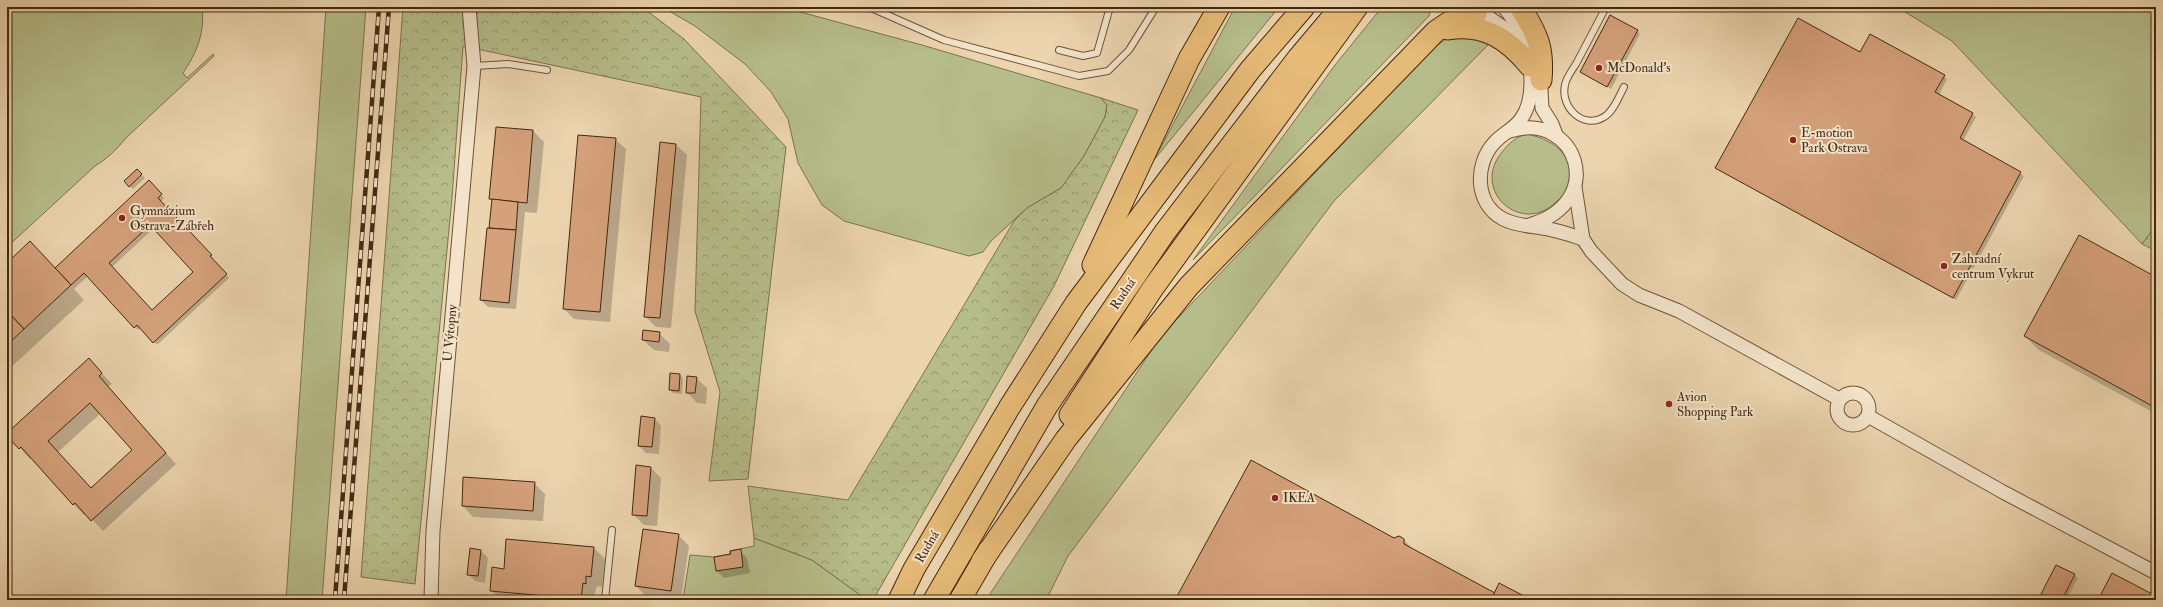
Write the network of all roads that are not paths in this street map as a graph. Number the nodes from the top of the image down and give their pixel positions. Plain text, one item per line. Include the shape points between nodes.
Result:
1 (469, 7) edge
2 (870, 7) edge
3 (1110, 7) edge
4 (1156, 7) edge
5 (1219, 7) edge
6 (1304, 7) edge
7 (1341, 7) edge
8 (1357, 7) edge
9 (1504, 7) edge
10 (1520, 7) edge
11 (1606, 7) edge
12 (1479, 10) edge
13 (1436, 31) junction
14 (1059, 50) dead end
15 (474, 66) junction
16 (547, 70) dead end
17 (1535, 73) junction
18 (1624, 87) dead end
19 (1508, 132) junction
20 (1557, 137) junction
21 (1575, 187) junction
22 (1527, 225) junction
23 (1583, 239) junction
24 (1076, 303) junction
25 (1840, 399) junction
26 (1868, 416) junction
27 (612, 530) dead end
28 (982, 561) junction
29 (2156, 573) edge
30 (431, 600) edge
31 (605, 600) edge
32 (899, 600) edge
33 (934, 600) edge
34 (960, 600) edge

1 - 15 street, U Výtopny
2 - 4 lane via 944,40 1079,76 1108,71 1129,50
3 - 14 lane via 1097,53 1083,56
5 - 24 highway via 1189,58
6 - 24 highway, Rudná via 1250,70
7 - 33 highway, Rudná via 1298,58 1165,232 1047,406
8 - 28 highway via 1152,288 1061,428
9 - 17 street via 1533,48 1538,63
10 - 17 highway via 1540,44 1543,62
11 - 18 lane via 1565,84 1565,103 1578,117 1600,119 1611,110
12 - 13 highway via 1454,19
12 - 17 street via 1517,40 1526,52
13 - 17 highway via 1470,28 1502,38 1516,49
13 - 28 highway via 1189,286 1066,439
15 - 16 lane via 508,64
15 - 30 street, U Výtopny via 433,530
17 - 19 street via 1522,119
17 - 20 street via 1542,108
19 - 20 street via 1525,127
19 - 22 street via 1487,151 1482,163 1481,188 1485,200 1502,219 1514,224
20 - 21 street via 1566,145 1576,165 1578,176
21 - 22 street via 1571,198 1563,207 1549,218
21 - 23 street
22 - 23 street
23 - 25 street via 1605,267 1628,289 1679,311
24 - 32 highway, Rudná via 1009,408 914,569
25 - 26 street via 1850,392 1863,396 1869,406
25 - 26 street via 1836,411 1843,422 1855,425
26 - 29 street via 2003,492
27 - 31 lane
28 - 34 highway

